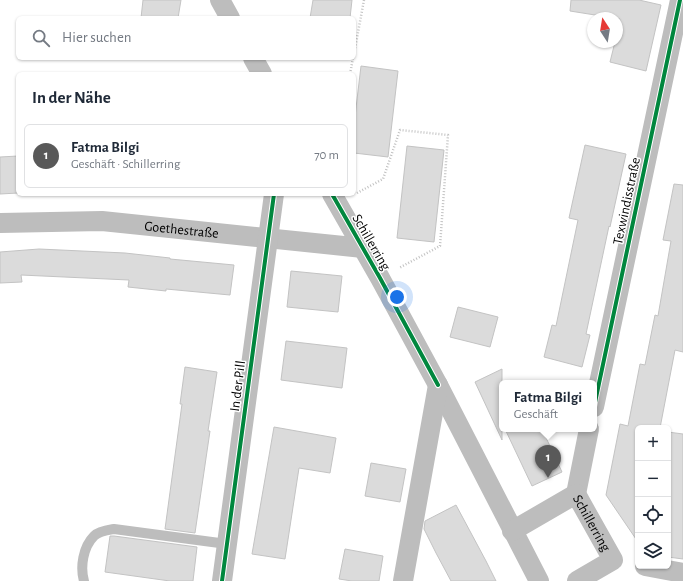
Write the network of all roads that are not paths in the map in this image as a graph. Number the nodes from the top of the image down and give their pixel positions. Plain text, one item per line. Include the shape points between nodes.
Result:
1 (220, 0) edge
2 (680, 0) edge
3 (229, 16) edge
4 (254, 60) edge
5 (261, 72) edge
6 (274, 196) edge
7 (335, 199) edge
8 (0, 223) edge
9 (267, 238) junction
10 (364, 248) junction
11 (438, 385) junction
12 (597, 393) edge
13 (589, 432) edge
14 (576, 494) junction
15 (512, 531) junction
16 (227, 544) junction
17 (613, 560) junction
18 (635, 564) edge
19 (661, 569) edge
20 (683, 573) edge
21 (84, 581) edge
22 (222, 581) edge
23 (403, 581) edge
24 (539, 581) edge
25 (577, 581) edge

1 - 3 street
2 - 12 street, Texwindisstraße
4 - 5 street
6 - 9 street, In der Pill
7 - 10 street, Schillerring
8 - 9 street, Goethestraße via 102,221
9 - 10 street, Goethestraße
9 - 16 street, In der Pill
10 - 11 street, Schillerring
11 - 15 street, Schillerring
11 - 23 street
13 - 14 street
14 - 15 street, Schillerring
14 - 17 street, Schillerring
15 - 24 street, Schillerring
16 - 21 lane via 114,529 104,530 94,536 84,551
16 - 22 street, In der Pill
17 - 18 street
17 - 25 street, Schillerring
19 - 20 street

